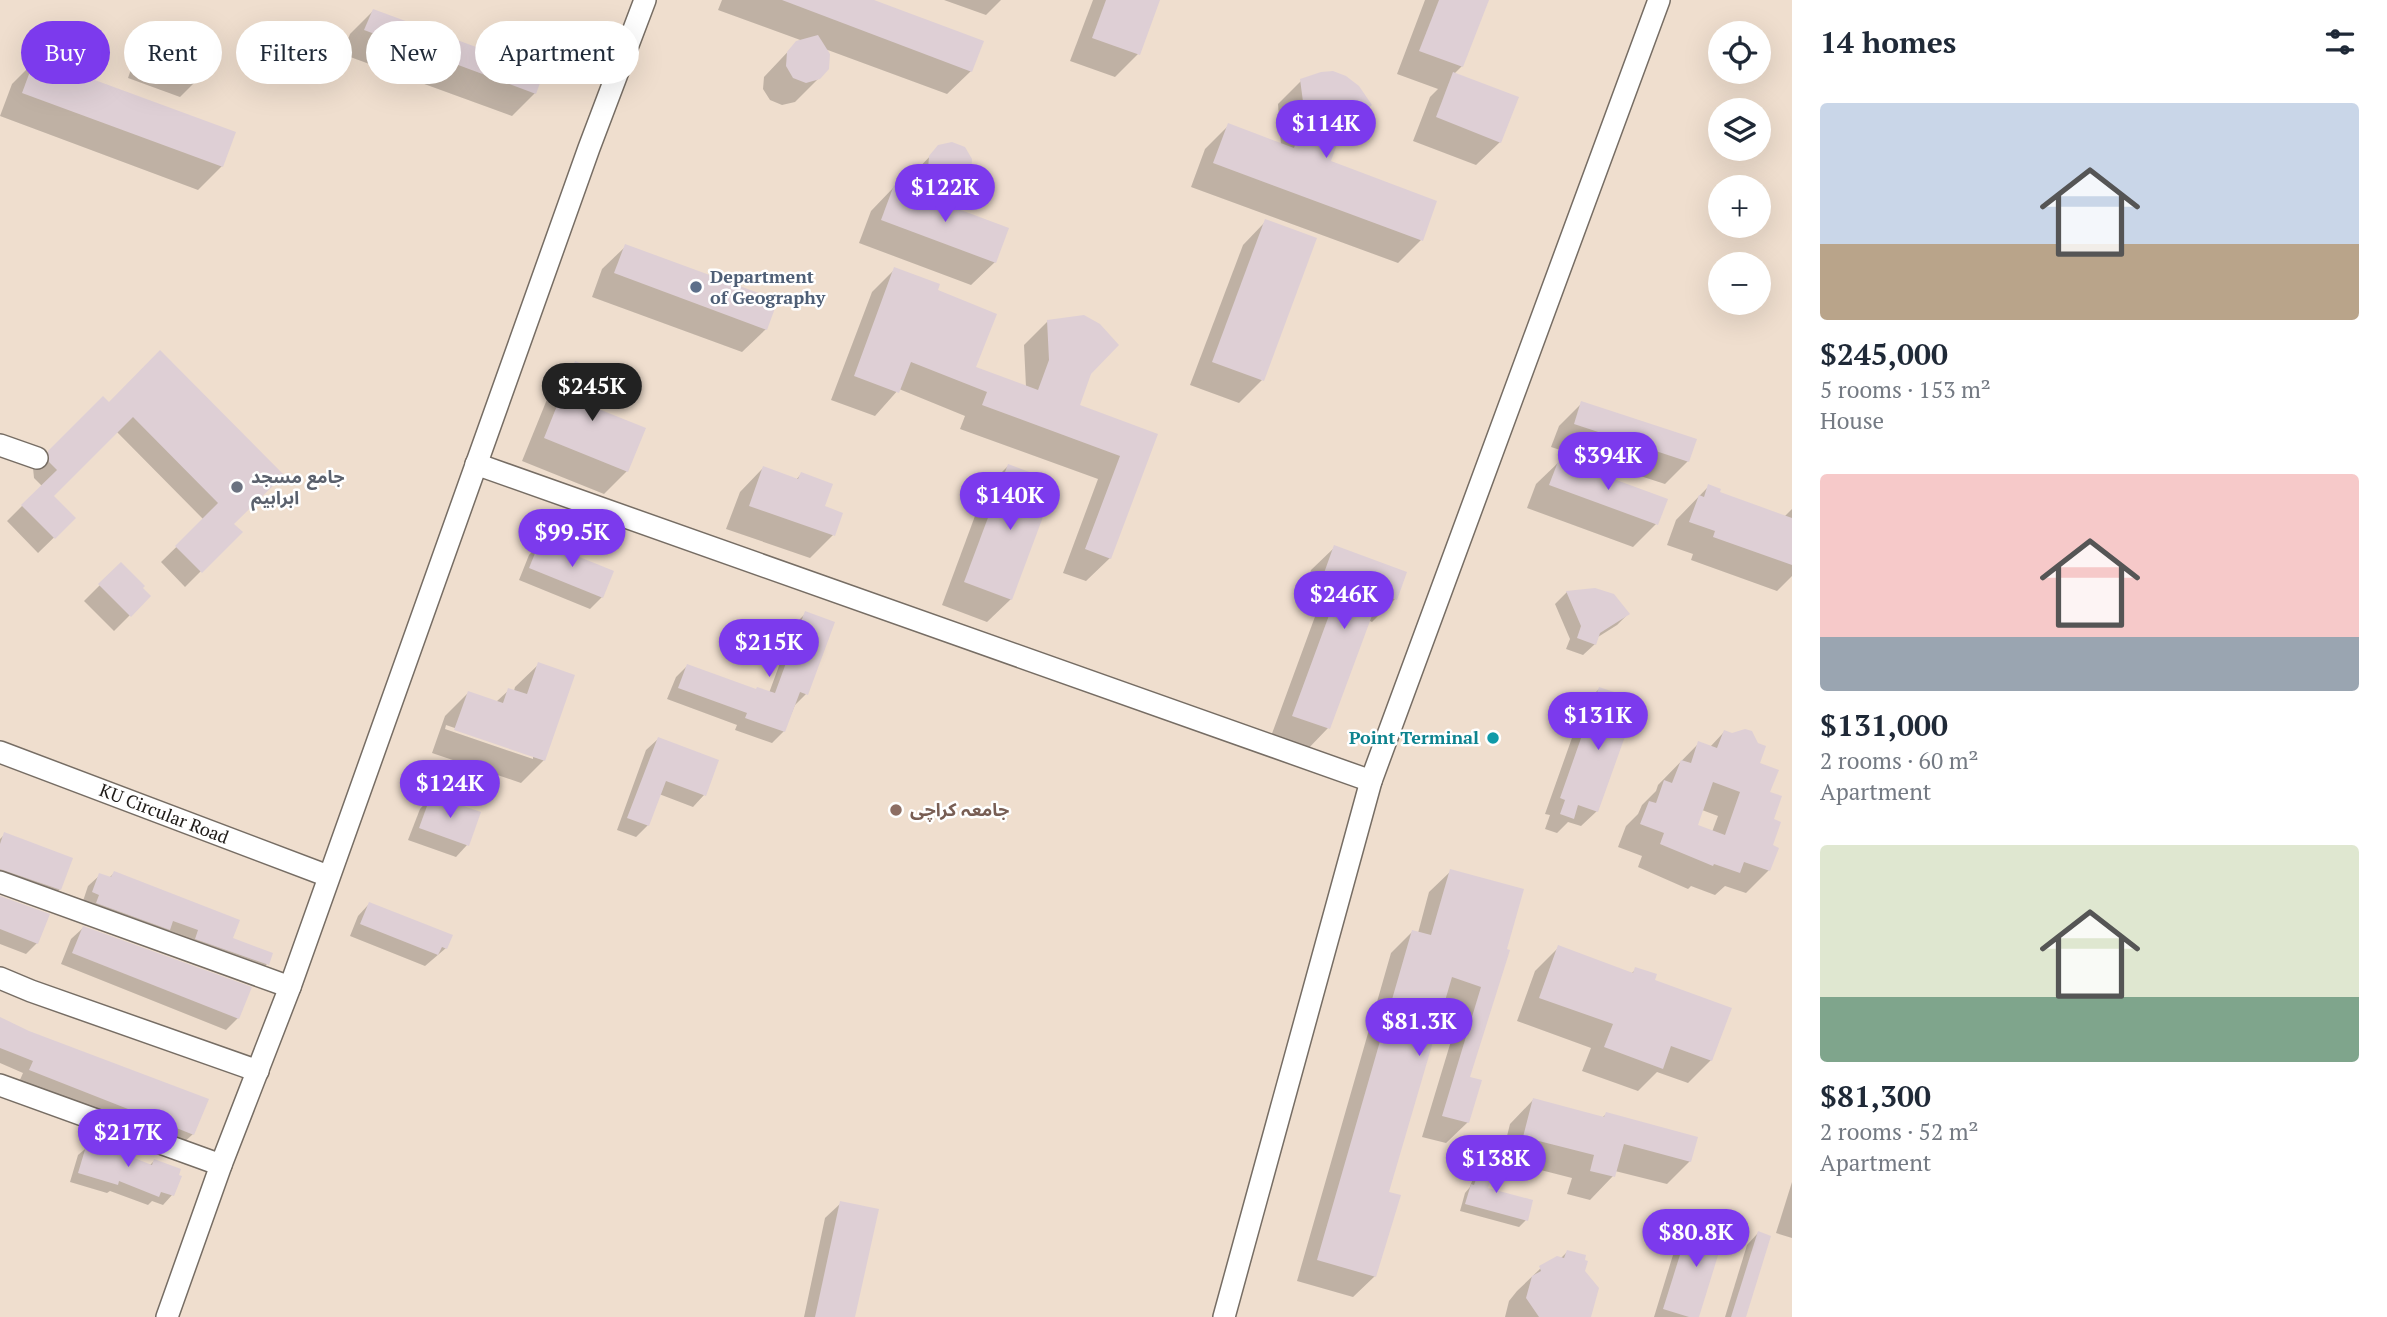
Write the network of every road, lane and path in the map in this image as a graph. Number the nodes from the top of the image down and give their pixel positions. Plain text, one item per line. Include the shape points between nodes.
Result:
1 (645, 0) edge
2 (1659, 0) edge
3 (0, 445) edge
4 (37, 458) dead end
5 (476, 464) junction
6 (0, 752) edge
7 (1371, 781) junction
8 (328, 876) junction
9 (0, 882) edge
10 (0, 978) edge
11 (290, 986) junction
12 (258, 1071) junction
13 (0, 1085) edge
14 (221, 1165) junction
15 (167, 1317) edge
16 (1224, 1317) edge

1 - 5 street
2 - 7 street
3 - 4 street
5 - 7 street
5 - 8 street
6 - 8 street, KU Circular Road
7 - 16 street
8 - 11 street
9 - 11 street
10 - 12 street
11 - 12 street
12 - 14 street
13 - 14 street
14 - 15 street

